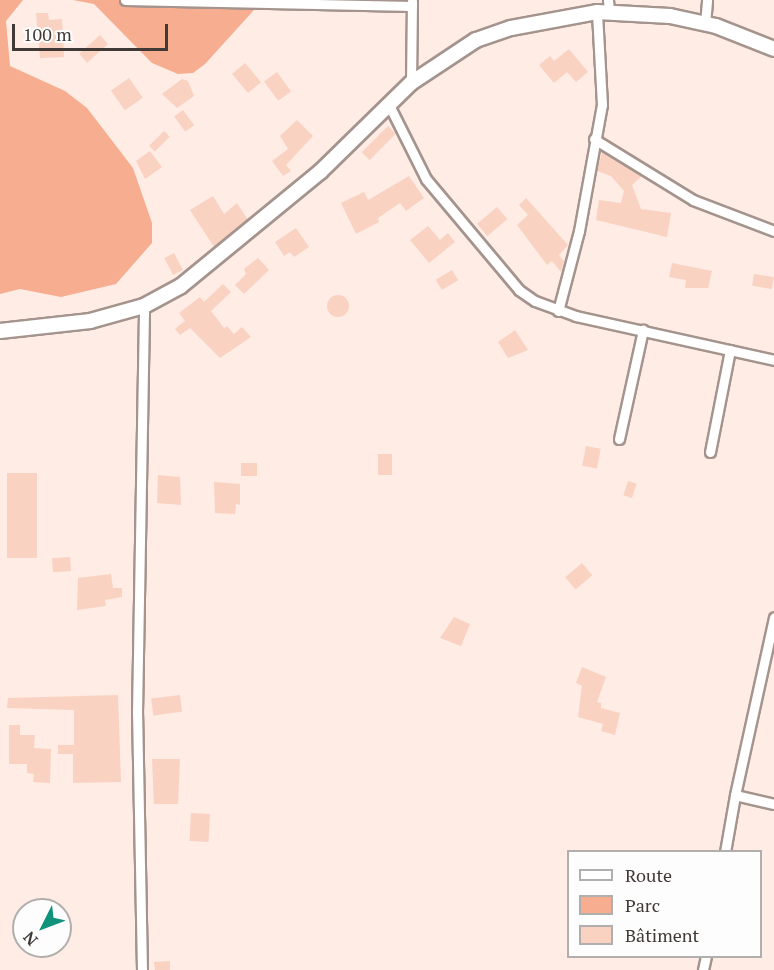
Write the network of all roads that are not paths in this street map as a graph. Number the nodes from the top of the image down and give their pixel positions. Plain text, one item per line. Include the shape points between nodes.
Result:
1 (125, 0) edge
2 (707, 0) edge
3 (412, 3) edge
4 (605, 8) edge
5 (705, 24) junction
6 (774, 49) edge
7 (411, 83) junction
8 (389, 105) junction
9 (594, 139) junction
10 (774, 231) edge
11 (144, 306) junction
12 (558, 311) junction
13 (643, 330) junction
14 (0, 331) edge
15 (730, 350) junction
16 (774, 360) edge
17 (619, 439) dead end
18 (710, 452) dead end
19 (774, 617) edge
20 (735, 795) junction
21 (774, 804) edge
22 (725, 850) edge
23 (142, 970) edge

1 - 3 street
2 - 5 street
3 - 7 street
4 - 5 main road
4 - 7 main road via 511,28 476,40
4 - 9 street via 603,87
5 - 6 main road
7 - 8 main road
8 - 11 main road via 320,172 221,256 181,286
8 - 12 street via 420,169 472,236 519,290
9 - 10 street via 693,200
9 - 12 street via 579,231
11 - 14 main road via 90,321
11 - 23 street via 137,713
12 - 13 street
13 - 15 street
13 - 17 street
15 - 16 street
15 - 18 street
19 - 20 street
20 - 21 street
20 - 22 street

